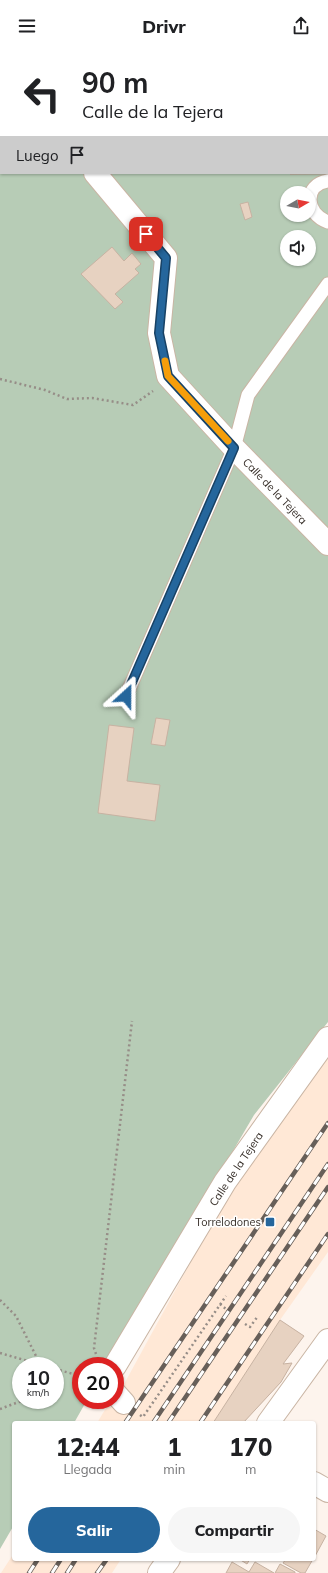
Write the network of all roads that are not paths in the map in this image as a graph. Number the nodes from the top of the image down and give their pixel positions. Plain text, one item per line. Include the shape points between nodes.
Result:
1 (96, 174) edge
2 (328, 181) edge
3 (328, 222) edge
4 (328, 284) edge
5 (234, 448) junction
6 (328, 544) edge
7 (126, 696) dead end
8 (328, 1038) edge
9 (328, 1340) edge
10 (111, 1357) edge
11 (269, 1421) edge
12 (316, 1484) edge
13 (328, 1491) edge
14 (168, 1561) edge
15 (159, 1573) edge

1 - 5 street, Calle de la Tejera via 166,258 159,333 168,376
2 - 3 lane via 316,187 311,194 310,204 319,219
4 - 5 lane via 248,395
5 - 6 street, Calle de la Tejera
5 - 7 lane
8 - 10 street, Calle de la Tejera via 225,1182
9 - 11 street
12 - 13 street
14 - 15 street

